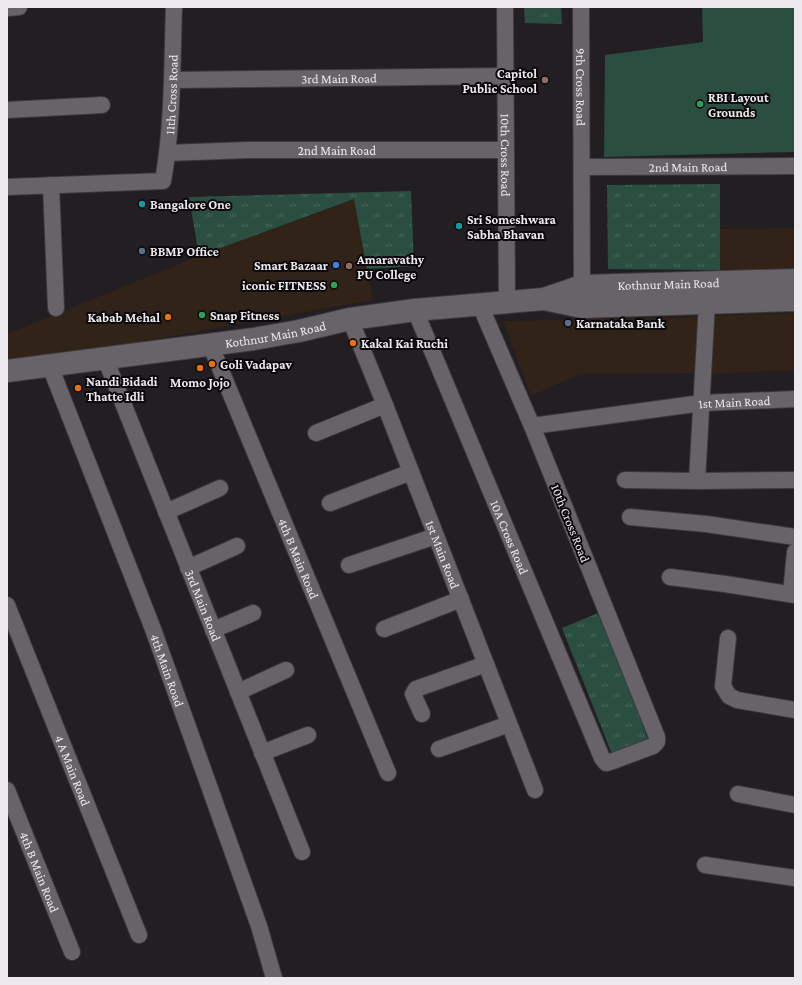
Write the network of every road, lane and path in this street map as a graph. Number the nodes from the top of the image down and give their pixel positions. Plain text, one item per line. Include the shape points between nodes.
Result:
1 (19, 7) edge
2 (174, 7) edge
3 (505, 7) edge
4 (581, 7) edge
5 (7, 8) edge
6 (506, 76) junction
7 (172, 80) junction
8 (102, 105) dead end
9 (7, 110) edge
10 (506, 150) junction
11 (168, 153) junction
12 (795, 166) edge
13 (582, 167) junction
14 (51, 185) junction
15 (7, 188) edge
16 (795, 280) edge
17 (582, 296) junction
18 (795, 300) edge
19 (507, 302) junction
20 (707, 303) junction
21 (480, 305) junction
22 (56, 308) dead end
23 (415, 310) junction
24 (350, 319) junction
25 (210, 344) junction
26 (105, 358) junction
27 (50, 366) junction
28 (7, 371) edge
29 (795, 399) edge
30 (702, 403) junction
31 (385, 405) junction
32 (532, 426) junction
33 (316, 433) dead end
34 (411, 472) junction
35 (625, 480) dead end
36 (795, 480) edge
37 (697, 481) junction
38 (220, 488) dead end
39 (330, 503) dead end
40 (166, 512) junction
41 (630, 517) dead end
42 (436, 536) junction
43 (795, 537) edge
44 (237, 546) dead end
45 (795, 552) edge
46 (349, 566) dead end
47 (188, 568) junction
48 (670, 578) dead end
49 (793, 594) edge
50 (460, 599) junction
51 (7, 605) edge
52 (253, 613) dead end
53 (384, 629) dead end
54 (213, 630) junction
55 (728, 638) dead end
56 (486, 664) junction
57 (286, 670) dead end
58 (238, 692) junction
59 (795, 710) edge
60 (422, 714) dead end
61 (509, 724) junction
62 (308, 735) dead end
63 (657, 742) joint
64 (439, 749) dead end
65 (262, 753) junction
66 (388, 773) dead end
67 (7, 790) edge
68 (535, 790) dead end
69 (738, 794) dead end
70 (795, 805) edge
71 (302, 852) dead end
72 (704, 866) dead end
73 (795, 878) edge
74 (139, 935) dead end
75 (72, 952) dead end
76 (274, 978) edge

1 - 5 street
2 - 7 street, 11th Cross Road
3 - 6 street, 10th Cross Road
4 - 13 street, 9th Cross Road
6 - 7 street, 3rd Main Road
6 - 10 street, 10th Cross Road
7 - 11 street, 11th Cross Road
8 - 9 street
10 - 11 street, 2nd Main Road via 248,150
10 - 19 street, 10th Cross Road
11 - 14 street, 11th Cross Road via 163,181
12 - 13 street, 2nd Main Road
13 - 17 street, 9th Cross Road
14 - 15 street
14 - 22 street
16 - 17 main road, Kothnur Main Road
17 - 19 main road, Kothnur Main Road
17 - 20 main road, Kothnur Main Road
18 - 20 main road, Kothnur Main Road
19 - 21 main road, Kothnur Main Road
20 - 30 street
21 - 23 main road, Kothnur Main Road
21 - 32 street, 10th Cross Road
23 - 24 main road, Kothnur Main Road
23 - 63 street, 10A Cross Road via 606,763 653,746
24 - 25 main road, Kothnur Main Road via 284,334
24 - 31 street, 1st Main Road
25 - 26 main road, Kothnur Main Road
25 - 66 street, 4th B Main Road
26 - 27 main road, Kothnur Main Road
26 - 40 street, 3rd Main Road
27 - 28 main road, Kothnur Main Road
27 - 76 street, 4th Main Road via 153,628
29 - 30 street, 1st Main Road
30 - 32 street, 1st Main Road
30 - 37 street
31 - 33 street
31 - 34 street, 1st Main Road
32 - 63 street, 10th Cross Road
34 - 39 street
34 - 42 street, 1st Main Road
35 - 37 street
36 - 37 street
38 - 40 street
40 - 47 street, 3rd Main Road
41 - 43 street via 706,524
42 - 46 street
42 - 50 street, 1st Main Road
44 - 47 street
45 - 49 street
47 - 54 street, 3rd Main Road
48 - 49 street
50 - 53 street
50 - 56 street, 1st Main Road
51 - 74 street, 4 A Main Road
52 - 54 street
54 - 58 street, 3rd Main Road
55 - 59 street via 723,686 729,696 737,700
56 - 60 street via 416,689 413,694
56 - 61 street, 1st Main Road
57 - 58 street
58 - 65 street, 3rd Main Road
61 - 64 street
61 - 68 street, 1st Main Road
62 - 65 street
65 - 71 street, 3rd Main Road
67 - 75 street, 4th B Main Road
69 - 70 street
72 - 73 street

